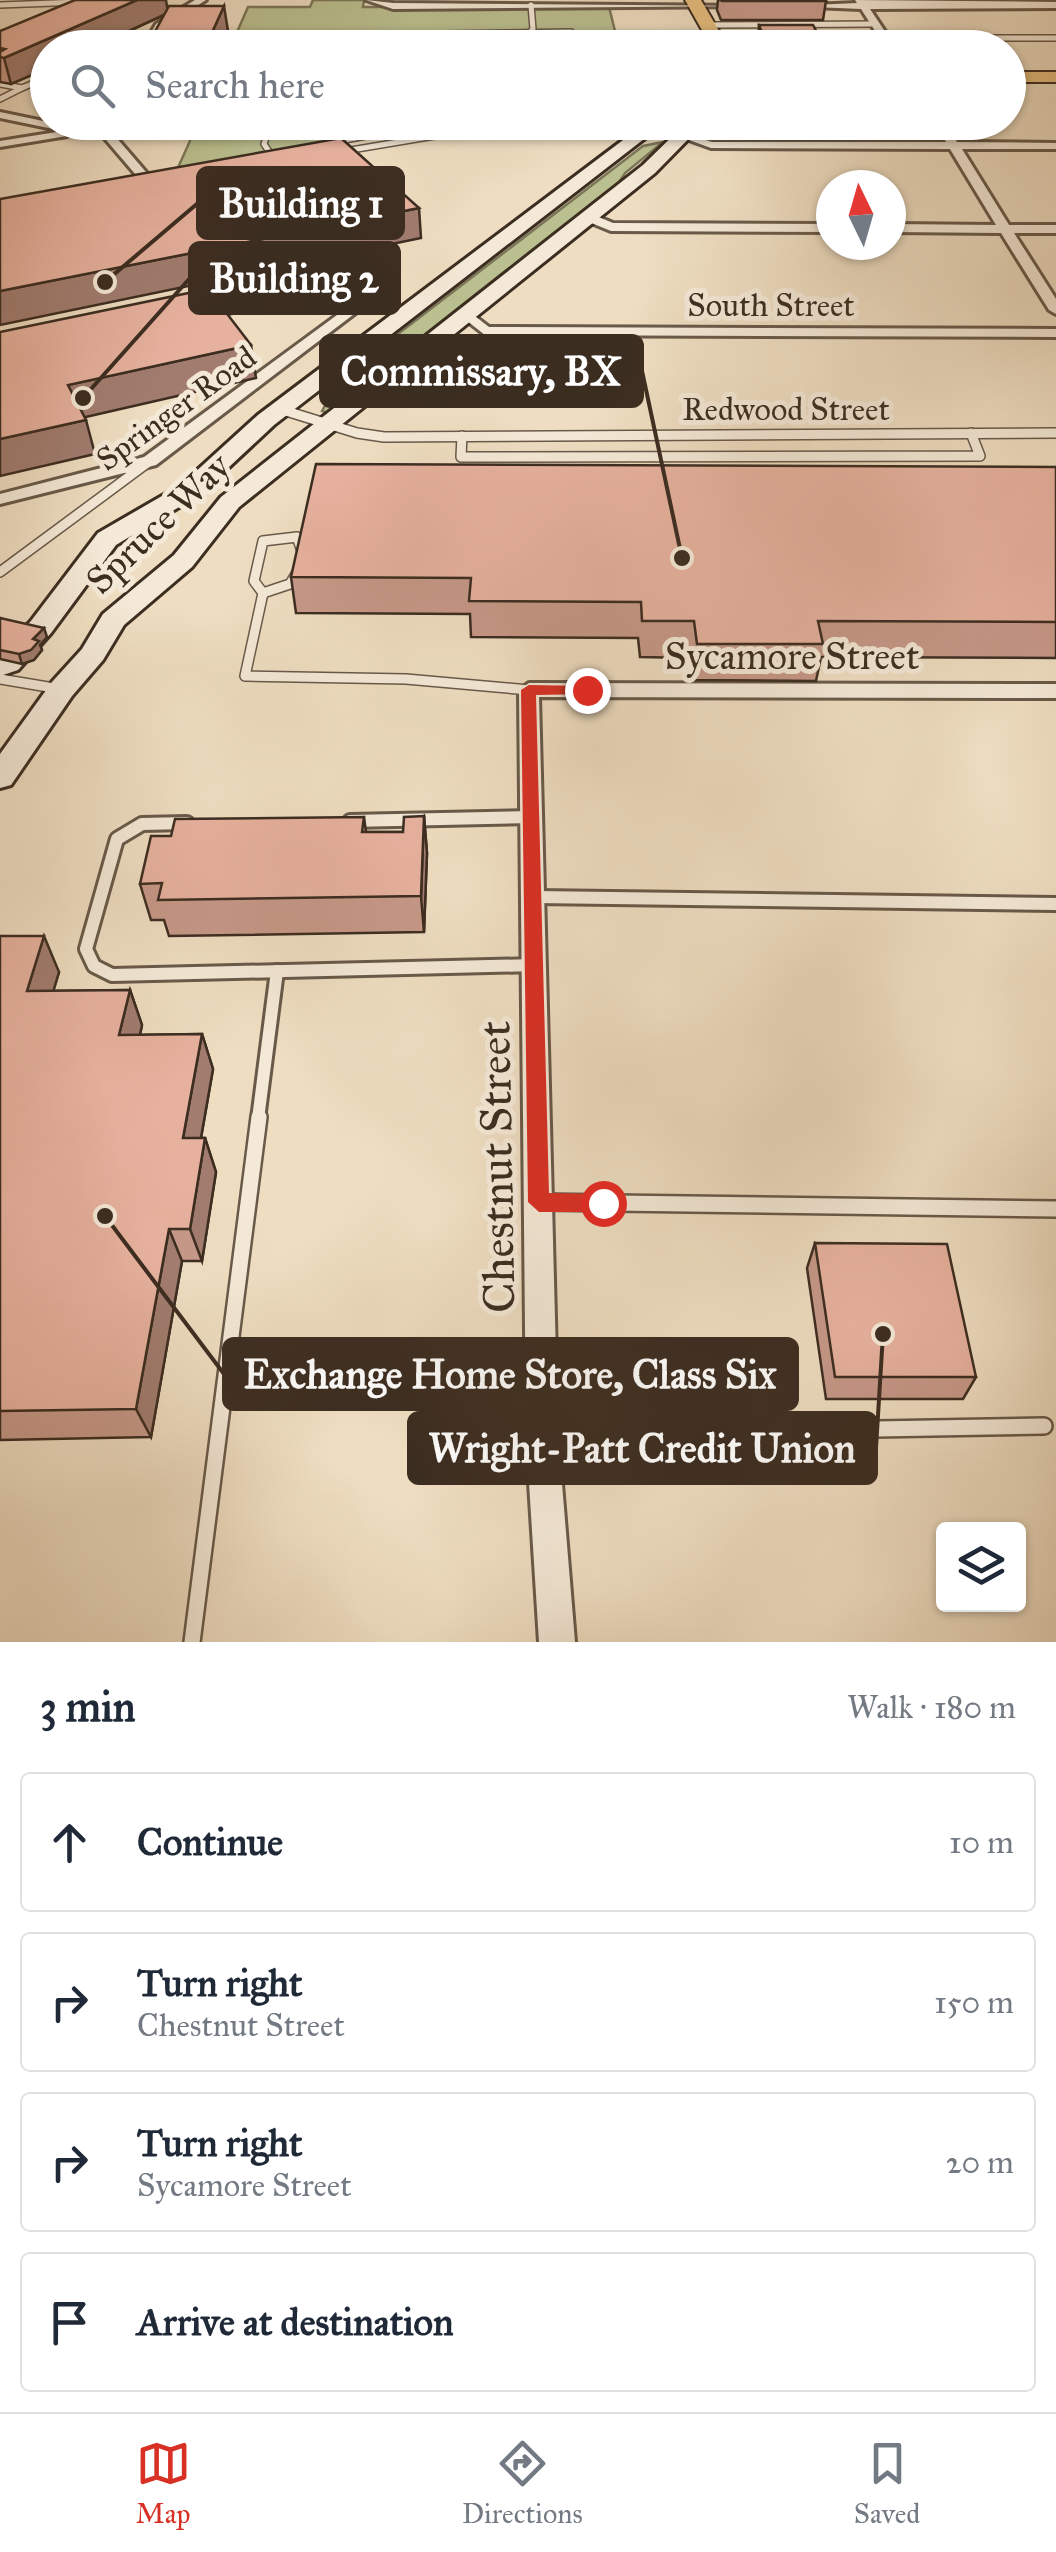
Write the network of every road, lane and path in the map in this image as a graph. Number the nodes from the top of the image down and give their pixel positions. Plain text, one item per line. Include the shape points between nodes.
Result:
1 (201, 0) edge
2 (371, 0) edge
3 (1016, 2) edge
4 (531, 3) edge
5 (694, 3) edge
6 (862, 3) edge
7 (1056, 4) edge
8 (0, 5) edge
9 (86, 6) edge
10 (758, 6) edge
11 (776, 6) edge
12 (69, 17) edge
13 (875, 24) junction
14 (710, 25) junction
15 (157, 30) edge
16 (532, 30) edge
17 (693, 30) edge
18 (712, 30) edge
19 (879, 30) edge
20 (1056, 38) edge
21 (1026, 39) edge
22 (1026, 77) edge
23 (1056, 77) edge
24 (0, 84) edge
25 (30, 85) edge
26 (22, 88) junction
27 (0, 99) edge
28 (0, 115) edge
29 (30, 121) edge
30 (30, 139) edge
31 (116, 140) edge
32 (265, 140) edge
33 (344, 140) edge
34 (402, 140) edge
35 (408, 140) edge
36 (634, 140) edge
37 (677, 140) edge
38 (704, 140) edge
39 (950, 140) edge
40 (0, 144) edge
41 (321, 144) edge
42 (384, 144) junction
43 (953, 146) junction
44 (1056, 146) edge
45 (287, 150) edge
46 (270, 154) junction
47 (326, 154) edge
48 (259, 156) edge
49 (171, 182) edge
50 (152, 186) junction
51 (133, 189) edge
52 (589, 217) junction
53 (816, 228) edge
54 (906, 228) edge
55 (1005, 229) junction
56 (1056, 229) edge
57 (382, 286) joint
58 (1056, 310) edge
59 (467, 314) junction
60 (206, 315) edge
61 (1056, 333) edge
62 (274, 414) junction
63 (322, 431) junction
64 (971, 433) junction
65 (1056, 433) edge
66 (698, 434) junction
67 (462, 436) junction
68 (701, 456) junction
69 (150, 461) junction
70 (0, 499) edge
71 (0, 572) edge
72 (263, 593) junction
73 (55, 605) junction
74 (0, 641) edge
75 (0, 655) edge
76 (0, 667) edge
77 (0, 678) edge
78 (62, 689) junction
79 (529, 690) junction
80 (1056, 691) edge
81 (0, 778) edge
82 (534, 818) junction
83 (335, 821) edge
84 (200, 823) edge
85 (535, 897) junction
86 (1056, 904) edge
87 (536, 965) junction
88 (277, 971) junction
89 (539, 1202) junction
90 (1056, 1209) edge
91 (1044, 1426) dead end
92 (542, 1435) junction
93 (192, 1642) edge
94 (558, 1642) edge

1 - 15 street
2 - 4 street via 393,6
3 - 6 street
3 - 7 street
4 - 5 street
4 - 16 lane
5 - 10 street
5 - 14 main road
5 - 17 main road
6 - 11 street
6 - 13 street
8 - 9 lane
9 - 12 street
13 - 14 lane
13 - 19 street
14 - 18 main road
20 - 21 lane
22 - 23 main road
24 - 26 lane
25 - 26 lane
26 - 27 lane
28 - 29 street
30 - 40 street
31 - 50 street
32 - 46 lane
33 - 41 lane
34 - 42 lane
35 - 42 lane
36 - 62 street, Spruce Way
37 - 52 street, Spruce Way
38 - 43 street
39 - 43 street
42 - 47 lane
43 - 44 street
43 - 55 street
45 - 46 lane
46 - 48 lane
49 - 50 lane
50 - 51 street
52 - 53 street via 611,227
52 - 59 street, Spruce Way
54 - 55 street
55 - 56 street
55 - 58 street
57 - 60 lane via 357,283
57 - 69 street, Springer Road
59 - 61 street, South Street via 485,330
59 - 63 street, Spruce Way
62 - 63 lane, Redwood Street
62 - 73 street, Spruce Way via 190,490 107,539
63 - 67 lane, Redwood Street
63 - 78 street, Spruce Way via 230,502 183,561 113,620
64 - 65 lane, Redwood Street
64 - 66 lane, Redwood Street
64 - 68 lane via 980,456
66 - 67 lane, Redwood Street
66 - 68 lane
67 - 68 lane via 461,457
69 - 70 street
69 - 71 lane, Springer Road
72 - 72 lane via 298,574 302,545 296,537 264,541 254,581
72 - 79 lane via 245,676
73 - 74 street via 18,622
73 - 75 street
73 - 76 street
77 - 78 lane
78 - 81 street, Spruce Way
79 - 80 street, Sycamore Street
79 - 82 street, Chestnut Street
82 - 83 lane
82 - 85 street, Chestnut Street
84 - 88 lane via 142,824 117,839 86,948 94,966 112,975
85 - 86 lane
85 - 87 street, Chestnut Street
87 - 88 lane
87 - 89 street, Chestnut Street
88 - 93 lane
89 - 90 lane
89 - 92 street, Chestnut Street
91 - 92 lane
92 - 94 street, Chestnut Street

